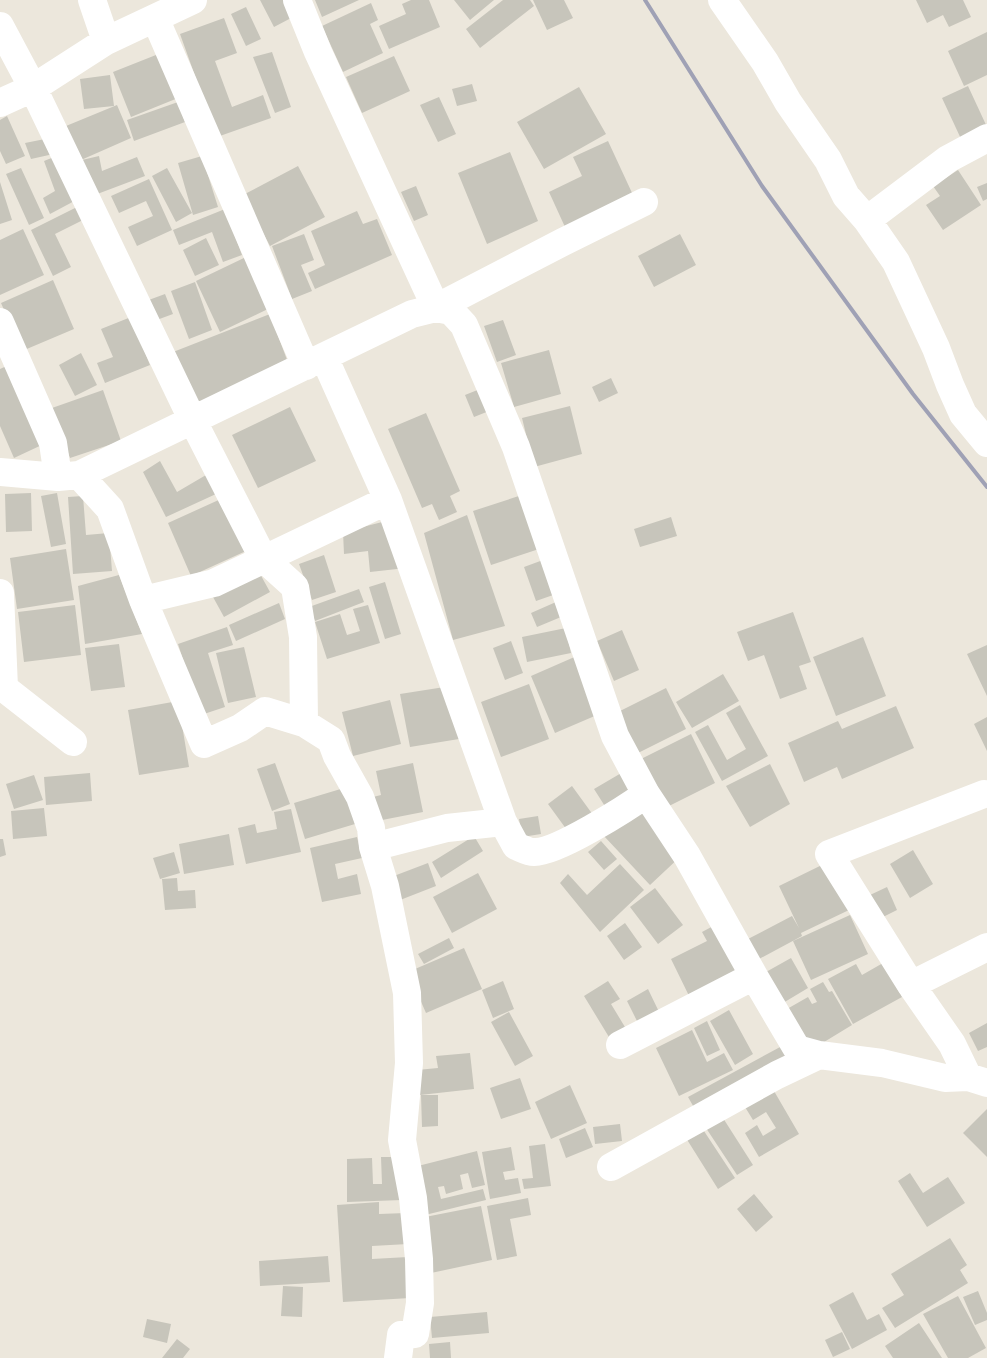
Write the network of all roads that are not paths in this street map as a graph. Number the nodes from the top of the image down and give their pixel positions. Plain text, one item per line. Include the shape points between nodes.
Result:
1 (92, 0) edge
2 (193, 0) edge
3 (297, 0) edge
4 (722, 0) edge
5 (156, 18) junction
6 (0, 26) edge
7 (106, 41) junction
8 (33, 88) junction
9 (0, 103) edge
10 (987, 138) edge
11 (644, 202) dead end
12 (867, 220) junction
13 (436, 308) junction
14 (0, 322) edge
15 (315, 362) junction
16 (192, 420) junction
17 (987, 444) edge
18 (0, 472) edge
19 (68, 476) junction
20 (388, 500) junction
21 (263, 558) junction
22 (0, 593) edge
23 (143, 600) junction
24 (304, 723) junction
25 (73, 742) dead end
26 (646, 794) junction
27 (984, 794) dead end
28 (504, 822) junction
29 (373, 847) junction
30 (987, 947) edge
31 (754, 976) junction
32 (911, 985) junction
33 (620, 1045) dead end
34 (819, 1055) junction
35 (977, 1080) edge
36 (611, 1167) dead end
37 (398, 1358) edge

1 - 7 street
2 - 5 street
3 - 13 street via 336,93
4 - 12 street via 828,160 846,196
5 - 7 street
5 - 15 street
6 - 8 street
7 - 8 street
8 - 9 street
8 - 16 street
10 - 12 street via 948,160
11 - 13 street
12 - 17 street via 896,262 963,414
13 - 15 street via 412,314
13 - 26 street via 451,311 464,325 516,447 616,736
14 - 19 street
15 - 16 street
15 - 20 street
16 - 19 street
16 - 21 street
18 - 19 street
19 - 23 street via 110,509
20 - 21 street
20 - 28 street
21 - 23 street via 255,565 214,583
21 - 24 street via 295,587 303,637
22 - 25 street via 4,688
23 - 24 street via 204,744 240,728 265,711
24 - 29 street via 331,740 360,797 371,828
26 - 28 street via 610,819 554,847 534,852 516,846
26 - 31 street via 687,856
27 - 32 street via 828,854
28 - 29 street via 447,828
29 - 37 street via 385,886 407,993 409,1063 402,1140 413,1198 420,1303 415,1334 401,1335
30 - 32 street
31 - 33 street
31 - 34 street via 797,1049
32 - 35 street
34 - 35 street via 882,1063 945,1078
34 - 36 street

